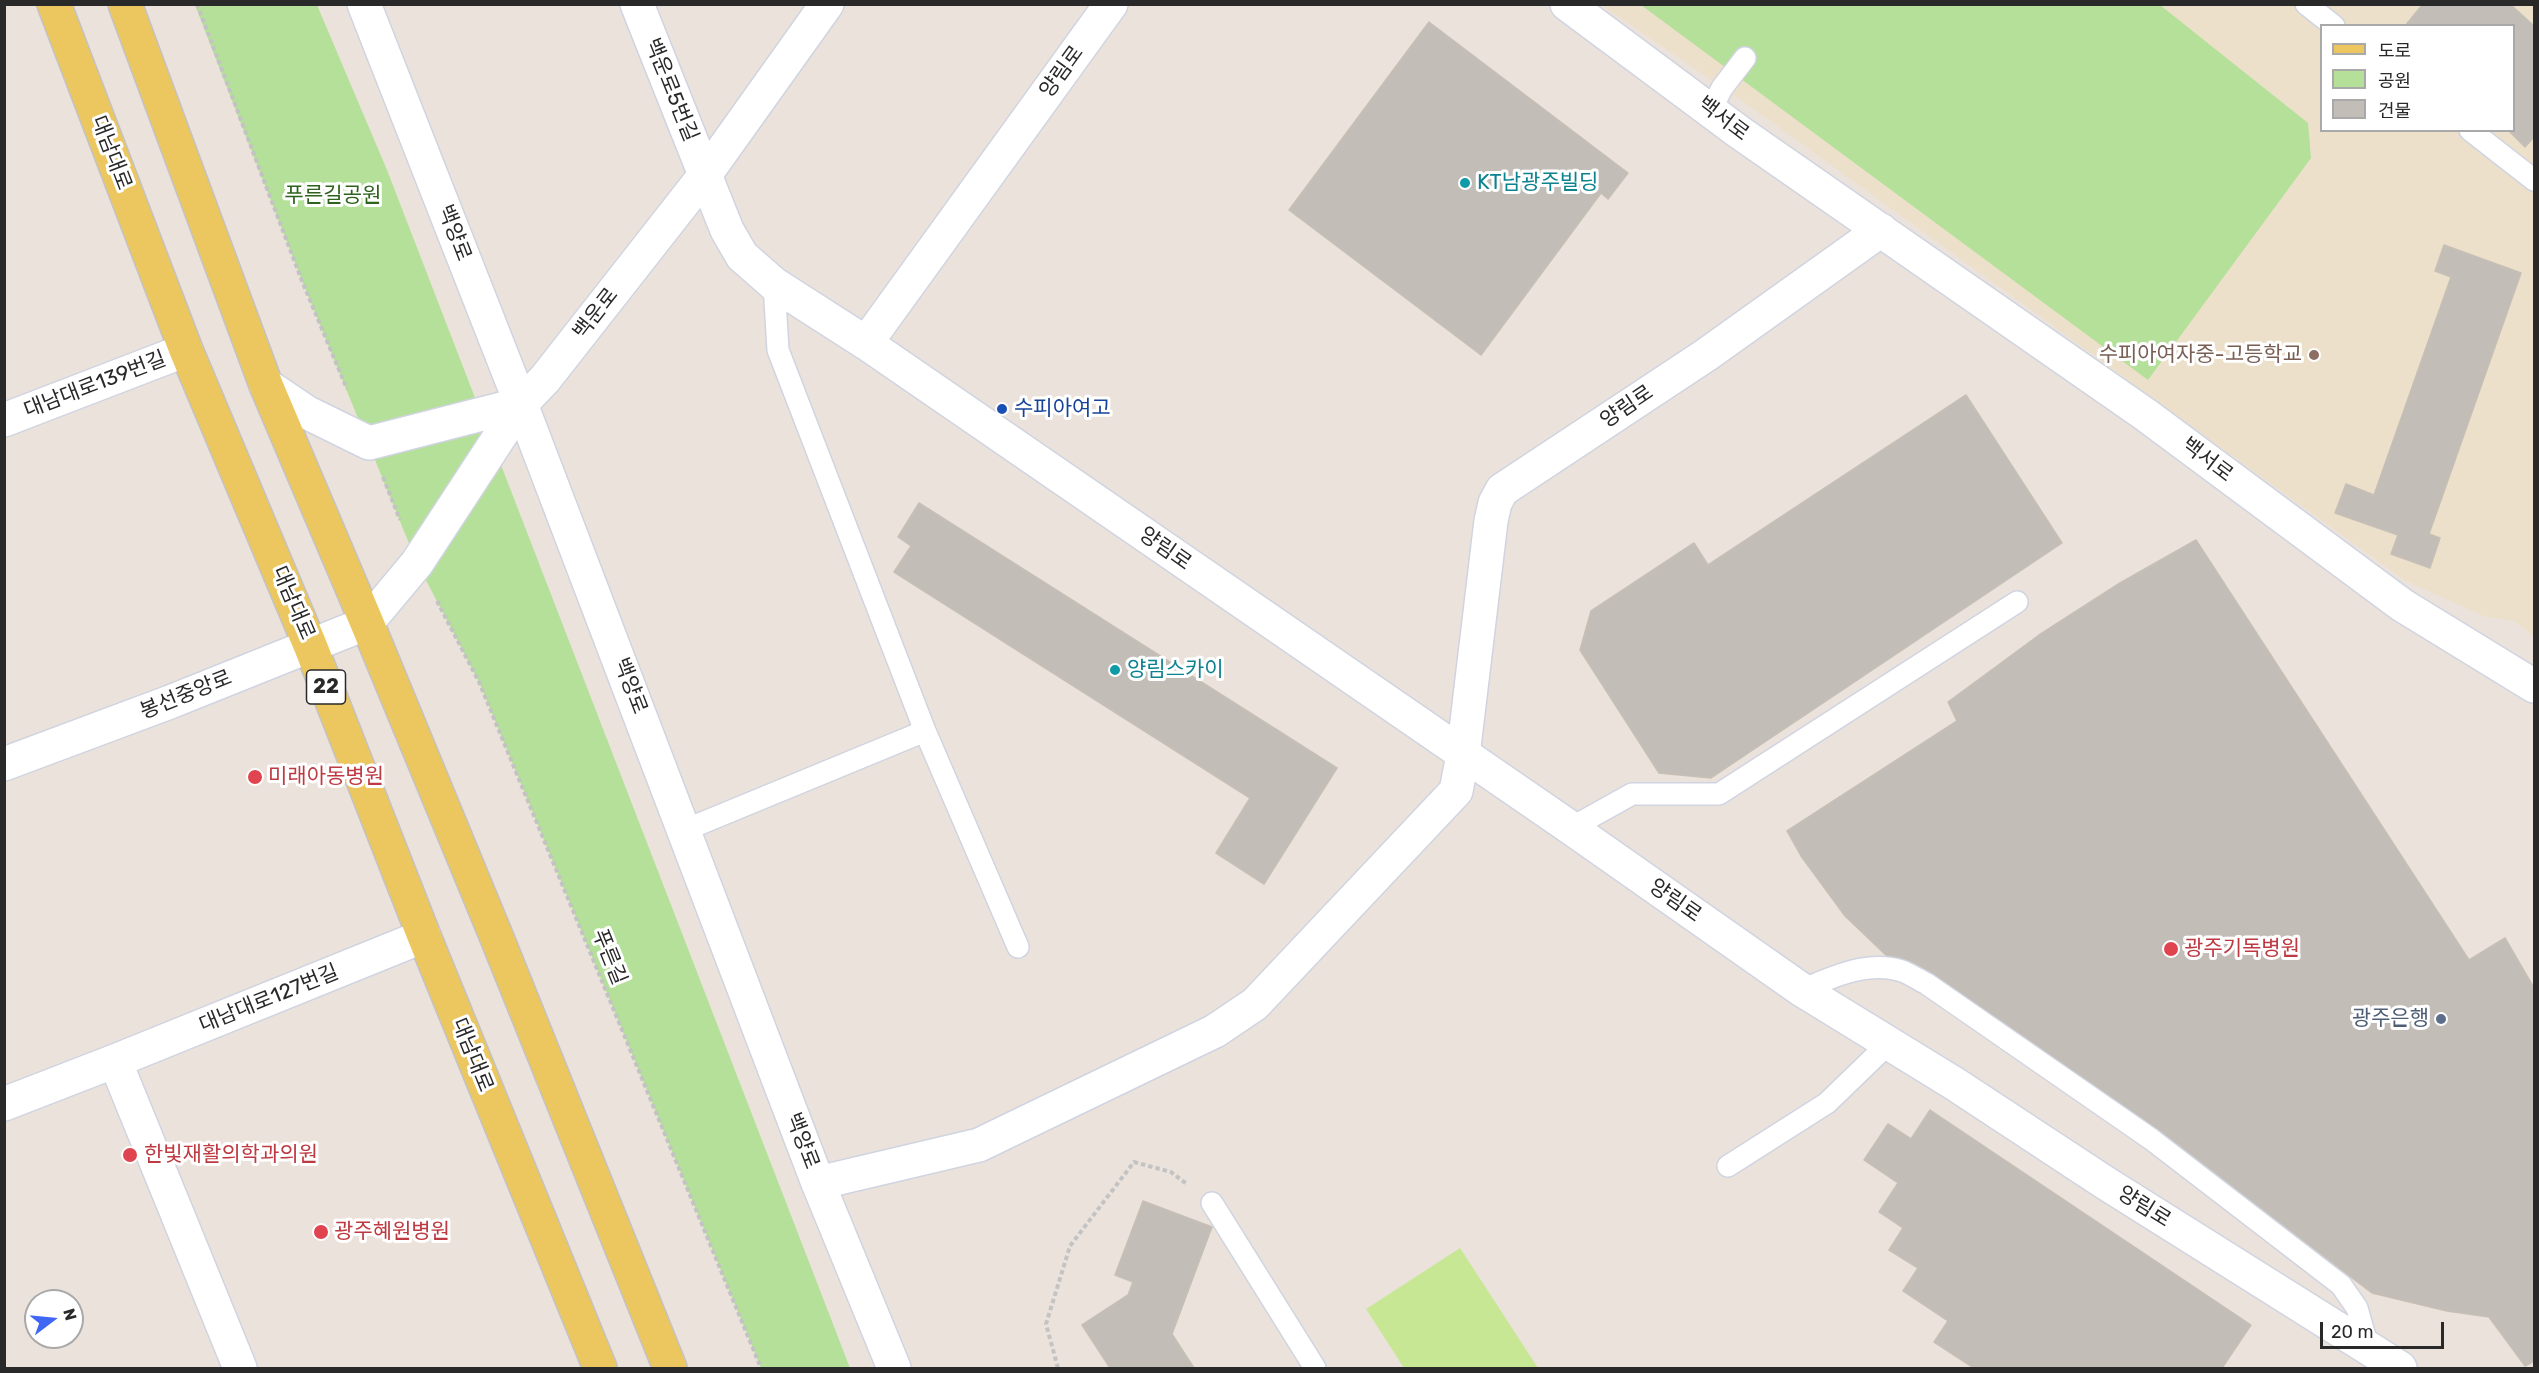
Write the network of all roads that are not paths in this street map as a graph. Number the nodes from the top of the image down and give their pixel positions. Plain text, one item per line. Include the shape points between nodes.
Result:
1 (54, 4) edge
2 (125, 4) edge
3 (364, 4) edge
4 (637, 4) edge
5 (826, 4) edge
6 (1111, 4) edge
7 (1567, 4) edge
8 (2306, 4) edge
9 (2331, 24) edge
10 (1745, 58) dead end
11 (1711, 110) junction
12 (2473, 132) edge
13 (705, 175) junction
14 (2535, 180) edge
15 (1881, 230) junction
16 (774, 284) junction
17 (866, 343) junction
18 (186, 350) junction
19 (266, 385) junction
20 (521, 404) junction
21 (4, 420) edge
22 (2017, 602) dead end
23 (367, 623) junction
24 (310, 645) junction
25 (2535, 686) edge
26 (925, 731) junction
27 (1463, 755) junction
28 (4, 764) edge
29 (1571, 828) junction
30 (685, 830) junction
31 (424, 936) junction
32 (1018, 947) dead end
33 (1802, 990) junction
34 (1888, 1044) junction
35 (115, 1061) junction
36 (4, 1104) edge
37 (1728, 1166) dead end
38 (818, 1183) junction
39 (1212, 1203) road end
40 (2368, 1347) junction
41 (240, 1368) edge
42 (600, 1368) edge
43 (670, 1368) edge
44 (894, 1368) edge
45 (1315, 1368) edge
46 (2400, 1368) edge

1 - 18 main road, 대남대로 / 22
2 - 19 main road
3 - 20 street, 백양로
4 - 13 street, 백운로5번길
5 - 13 street, 백운로
6 - 17 street, 양림로
7 - 11 street, 백서로
8 - 9 lane
10 - 11 lane
11 - 15 street, 백서로
12 - 14 lane
13 - 16 street, 양림로 via 742,256
13 - 20 street, 백운로 via 545,379
15 - 25 street, 백서로 via 2146,415 2402,605
15 - 27 street, 양림로 via 1706,355 1502,490 1491,521
16 - 17 street, 양림로
16 - 26 lane via 778,350
17 - 27 street, 양림로
18 - 21 street, 대남대로139번길
18 - 24 main road, 대남대로 / 22
19 - 20 street via 306,412 369,443
19 - 23 main road
20 - 23 street, 백운로 via 417,563
20 - 30 street, 백양로
22 - 29 lane via 1719,794 1632,794
23 - 24 street, 봉선중앙로
23 - 43 main road
24 - 28 street, 봉선중앙로
24 - 31 main road, 대남대로 / 22
26 - 30 lane
26 - 32 lane
27 - 29 street, 양림로
27 - 38 street via 1456,791 1255,1004 1215,1030 979,1145
29 - 33 street, 양림로
30 - 38 street, 백양로
31 - 35 street, 대남대로127번길
31 - 42 main road, 대남대로 / 22
33 - 34 street, 양림로
33 - 40 lane via 1858,969 1902,971 1927,984 2151,1139 2341,1285 2357,1308
34 - 37 lane via 1827,1103
34 - 40 street, 양림로
35 - 36 street, 대남대로127번길
35 - 41 street
38 - 44 street, 백양로
39 - 45 lane
40 - 46 street, 양림로

